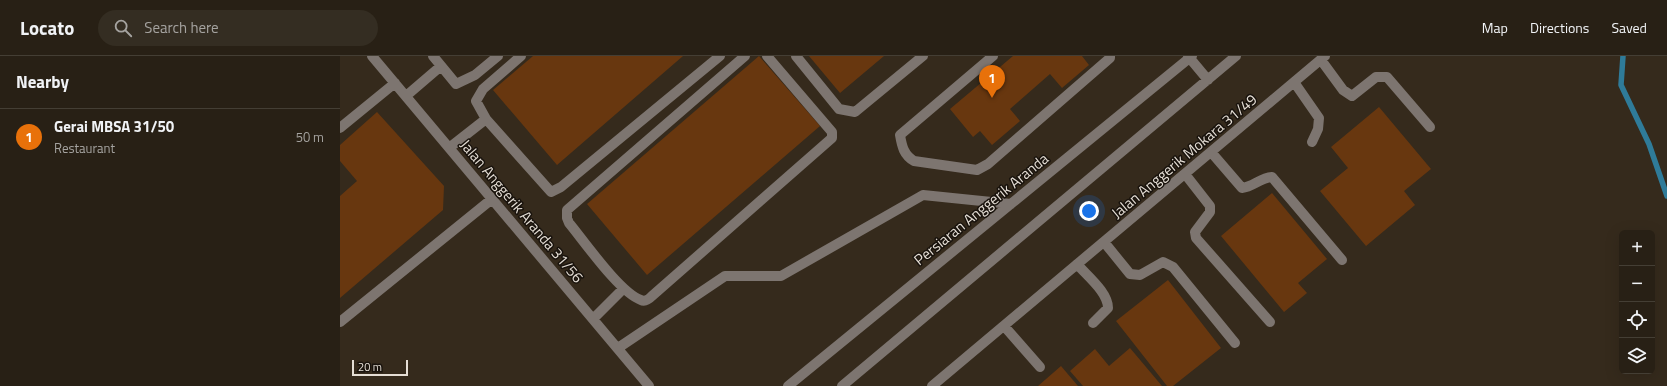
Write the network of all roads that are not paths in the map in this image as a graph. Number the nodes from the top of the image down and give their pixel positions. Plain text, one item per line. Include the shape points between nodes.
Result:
1 (372, 56) edge
2 (433, 56) edge
3 (498, 56) edge
4 (521, 56) edge
5 (720, 56) edge
6 (745, 56) edge
7 (767, 56) edge
8 (796, 56) edge
9 (923, 56) edge
10 (993, 56) edge
11 (1110, 56) edge
12 (1236, 56) edge
13 (1190, 57) edge
14 (1323, 58) edge
15 (441, 66) junction
16 (1208, 80) junction
17 (1294, 82) junction
18 (395, 83) junction
19 (406, 96) junction
20 (486, 119) junction
21 (1430, 127) dead end
22 (340, 128) edge
23 (1312, 142) dead end
24 (450, 148) junction
25 (1211, 152) junction
26 (1185, 174) junction
27 (492, 199) junction
28 (1011, 204) junction
29 (1104, 242) junction
30 (1342, 260) dead end
31 (1077, 264) junction
32 (624, 289) junction
33 (593, 319) junction
34 (340, 322) edge
35 (1270, 322) dead end
36 (1094, 323) dead end
37 (1004, 326) junction
38 (1235, 343) dead end
39 (618, 348) junction
40 (1040, 367) dead end
41 (649, 386) edge
42 (788, 386) edge
43 (842, 386) edge
44 (932, 386) edge

1 - 18 street, Jalan Anggerik Aranda 31/56
2 - 15 street
3 - 15 street via 475,75 456,84
4 - 20 street via 478,93 476,101
5 - 20 street via 561,188 551,192
6 - 32 street via 567,210 569,223
7 - 32 street via 832,132 832,138 647,300 641,300
8 - 9 street via 839,109 855,112
10 - 11 street via 900,135 902,148 908,157 914,161 977,170 988,164
12 - 16 street
13 - 16 street
13 - 28 street, Persiaran Anggerik Aranda
14 - 17 street, Jalan Anggerik Mokara 31/49
14 - 21 street via 1343,90 1352,96 1376,77 1387,77
15 - 19 street
16 - 43 street
17 - 23 street via 1319,118 1318,129
17 - 25 street, Jalan Anggerik Mokara 31/49
18 - 19 street, Jalan Anggerik Aranda 31/56
18 - 22 street
19 - 24 street, Jalan Anggerik Aranda 31/56
20 - 24 street
24 - 27 street, Jalan Anggerik Aranda 31/56
25 - 26 street, Jalan Anggerik Mokara 31/49
25 - 30 street via 1242,188 1248,188 1264,178 1272,177
26 - 29 street, Jalan Anggerik Mokara 31/49
26 - 35 street via 1210,206 1210,212 1195,232 1196,238
27 - 33 street, Jalan Anggerik Aranda 31/56
27 - 34 street
28 - 39 street via 923,195 781,276 725,276
28 - 42 street, Persiaran Anggerik Aranda
29 - 31 street, Jalan Anggerik Mokara 31/49
29 - 38 street via 1130,274 1140,275 1163,262 1173,267
31 - 36 street via 1108,302 1108,308
31 - 37 street, Jalan Anggerik Mokara 31/49
32 - 33 street
33 - 39 street, Jalan Anggerik Aranda 31/56
37 - 40 street
37 - 44 street, Jalan Anggerik Mokara 31/49
39 - 41 street, Jalan Anggerik Aranda 31/56

